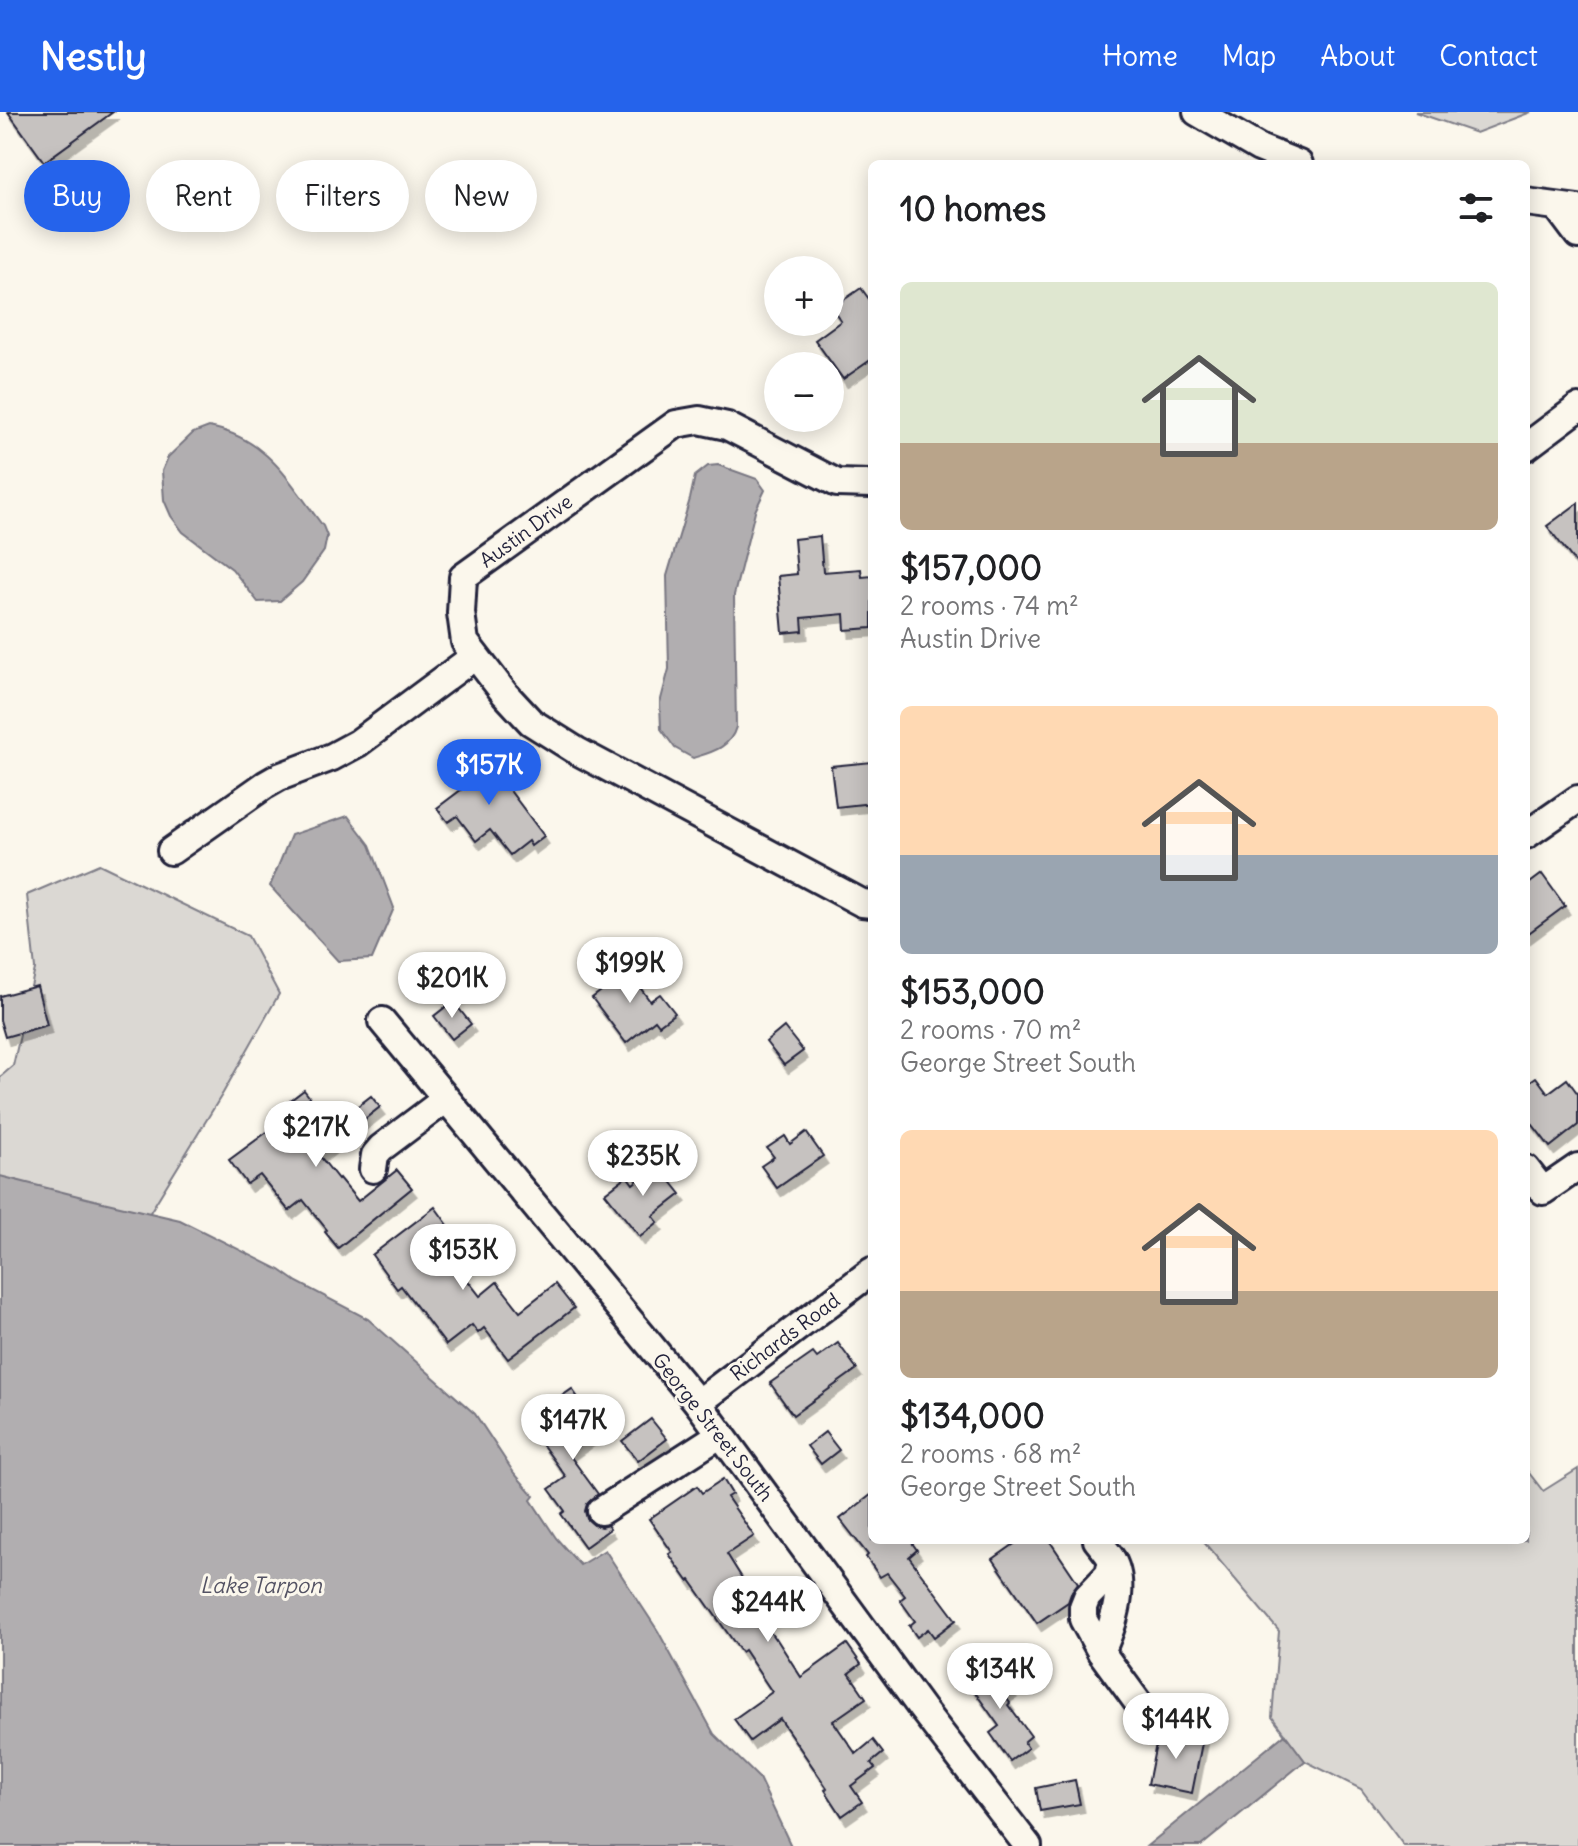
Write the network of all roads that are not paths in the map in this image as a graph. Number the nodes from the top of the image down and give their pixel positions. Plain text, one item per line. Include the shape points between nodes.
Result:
1 (1197, 112) edge
2 (1255, 156) edge
3 (1277, 160) edge
4 (1530, 203) edge
5 (1568, 208) edge
6 (1578, 235) edge
7 (1578, 408) edge
8 (1530, 444) edge
9 (868, 484) edge
10 (475, 656) junction
11 (1578, 799) edge
12 (1530, 832) edge
13 (171, 851) dead end
14 (868, 904) edge
15 (382, 1021) dead end
16 (446, 1099) junction
17 (1578, 1167) edge
18 (373, 1169) dead end
19 (1530, 1174) edge
20 (868, 1274) edge
21 (698, 1403) junction
22 (721, 1434) junction
23 (601, 1511) dead end
24 (1104, 1550) edge
25 (1147, 1715) dead end
26 (1028, 1846) edge

1 - 2 street
2 - 3 street
4 - 5 street
5 - 6 street
7 - 8 street
9 - 10 street, Austin Drive via 837,483 727,426 699,420 676,424 463,577 465,642
10 - 13 street via 358,743 265,785
10 - 14 street, Austin Drive via 531,722 577,751
11 - 12 street
15 - 16 street, George Street South
16 - 18 street via 381,1148
16 - 21 street, George Street South
17 - 19 street via 1543,1191
20 - 21 street, Richards Road
21 - 22 street, George Street South
22 - 23 street
22 - 26 street, George Street South
24 - 25 street via 1109,1574 1087,1597 1083,1619

